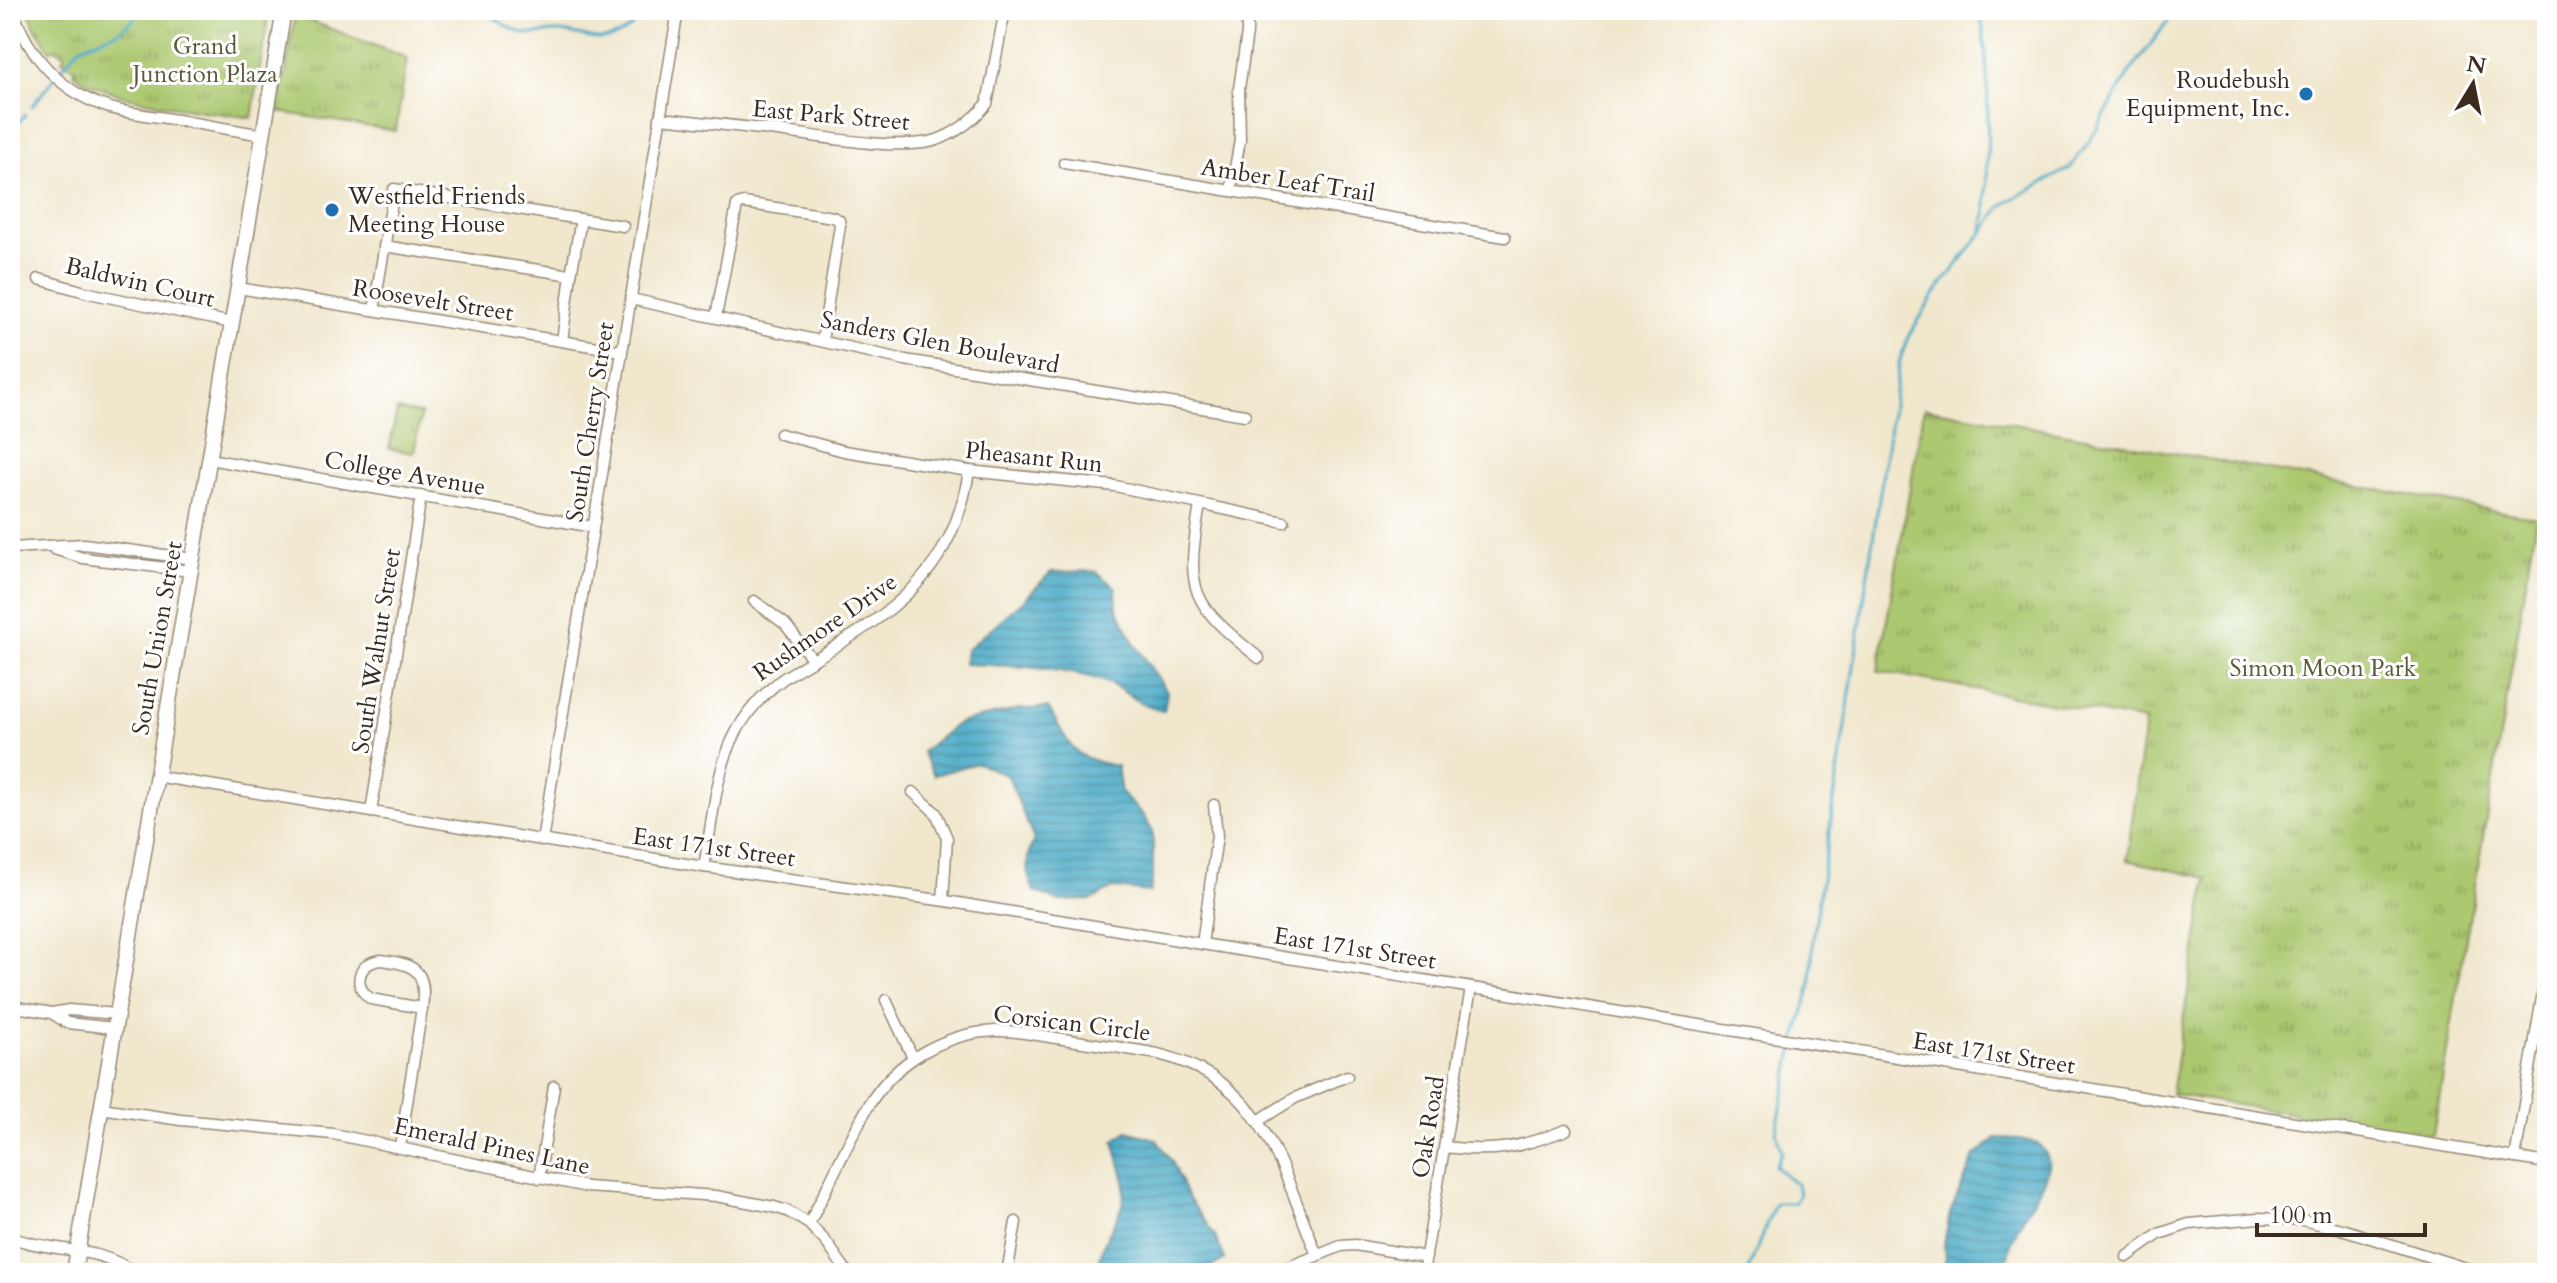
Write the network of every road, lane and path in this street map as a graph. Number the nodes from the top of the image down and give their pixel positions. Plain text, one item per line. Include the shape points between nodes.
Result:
1 (13, 10) edge
2 (284, 10) edge
3 (1005, 10) edge
4 (1247, 10) edge
5 (678, 14) edge
6 (660, 118) junction
7 (263, 135) junction
8 (1064, 163) dead end
9 (1231, 191) junction
10 (581, 219) junction
11 (623, 226) dead end
12 (1505, 237) dead end
13 (384, 246) junction
14 (571, 275) junction
15 (39, 279) dead end
16 (238, 288) junction
17 (631, 299) junction
18 (374, 310) junction
19 (716, 317) junction
20 (232, 323) junction
21 (562, 341) junction
22 (822, 341) junction
23 (622, 351) junction
24 (1245, 415) dead end
25 (780, 434) dead end
26 (209, 459) junction
27 (969, 471) junction
28 (421, 496) junction
29 (1200, 505) junction
30 (1284, 522) dead end
31 (593, 527) junction
32 (10, 548) edge
33 (192, 565) junction
34 (754, 601) dead end
35 (1259, 658) dead end
36 (813, 660) junction
37 (155, 776) junction
38 (913, 792) dead end
39 (1214, 805) dead end
40 (371, 812) junction
41 (542, 841) junction
42 (704, 867) junction
43 (943, 900) junction
44 (1202, 944) junction
45 (2547, 968) edge
46 (1471, 988) junction
47 (886, 1000) dead end
48 (10, 1006) edge
49 (422, 1008) junction
50 (115, 1021) junction
51 (913, 1058) junction
52 (1347, 1076) dead end
53 (554, 1086) dead end
54 (101, 1108) junction
55 (1258, 1121) junction
56 (1566, 1130) dead end
57 (400, 1147) junction
58 (1445, 1147) junction
59 (2515, 1158) junction
60 (2547, 1163) edge
61 (539, 1178) junction
62 (1016, 1222) dead end
63 (809, 1224) junction
64 (10, 1237) edge
65 (77, 1252) junction
66 (1317, 1255) junction
67 (1426, 1257) junction
68 (2127, 1257) dead end
69 (74, 1273) edge
70 (134, 1273) edge
71 (848, 1273) edge
72 (1007, 1273) edge
73 (1274, 1273) edge
74 (1423, 1273) edge
75 (2478, 1273) edge

1 - 7 street via 35,55 89,100
2 - 7 street, South Union Street
3 - 6 street, East Park Street via 987,104 936,140 844,140
4 - 9 street via 1240,140
5 - 6 street, South Cherry Street
6 - 17 street, South Cherry Street
7 - 16 street, South Union Street
8 - 9 street, Amber Leaf Trail
9 - 12 street, Amber Leaf Trail
10 - 11 street
10 - 13 street via 394,189
10 - 14 street
13 - 14 street
13 - 18 street
14 - 21 street
15 - 20 street, Baldwin Court
16 - 18 street, Roosevelt Street
16 - 20 street, South Union Street
17 - 19 street, Sanders Glen Boulevard
17 - 23 street, South Cherry Street
18 - 21 street, Roosevelt Street
19 - 22 street, Sanders Glen Boulevard
19 - 22 street via 737,205 833,217 840,225
20 - 26 street, South Union Street
21 - 23 street, Roosevelt Street
22 - 24 street, Sanders Glen Boulevard via 905,360
23 - 31 street, South Cherry Street
25 - 27 street, Pheasant Run via 844,451
26 - 28 street, College Avenue
26 - 33 street, South Union Street
27 - 29 street, Pheasant Run via 1115,486
27 - 36 street, Rushmore Drive via 953,530 925,577 886,614
28 - 31 street, College Avenue
28 - 40 street, South Walnut Street
29 - 30 street, Pheasant Run
29 - 35 street via 1192,565 1199,597 1218,624
31 - 41 street, South Cherry Street
32 - 33 street via 49,547 83,558
33 - 37 street, South Union Street
34 - 36 street via 785,624
36 - 42 street, Rushmore Drive via 769,688 736,728 722,767
37 - 40 street, East 171st Street
37 - 50 street, South Union Street
38 - 43 street via 936,813 947,838
39 - 44 street via 1217,836
40 - 41 street, East 171st Street
41 - 42 street, East 171st Street
42 - 43 street, East 171st Street
43 - 44 street, East 171st Street
44 - 46 street, East 171st Street
45 - 59 street
46 - 58 street, Oak Road
46 - 59 street, East 171st Street
47 - 51 street
48 - 50 street via 52,1013 67,1023
49 - 49 street via 423,981 412,967 381,960 363,967 359,983 366,996
49 - 57 street
50 - 54 street, South Union Street
51 - 55 street, Corsican Circle via 957,1037 997,1031 1158,1054 1219,1079
51 - 63 street, Corsican Circle via 870,1103
52 - 55 street
53 - 61 street
54 - 57 street, Emerald Pines Lane via 302,1130
54 - 65 street, South Union Street
55 - 66 street, Corsican Circle
56 - 58 street via 1504,1150
57 - 61 street, Emerald Pines Lane
58 - 67 street, Oak Road
59 - 60 street, East 171st Street
61 - 63 street, Emerald Pines Lane via 753,1202 787,1211
62 - 72 street
63 - 71 street, Emerald Pines Lane
64 - 65 street
65 - 69 street, South Union Street
65 - 70 street via 117,1261
66 - 67 street via 1355,1245
66 - 73 street
67 - 74 street, Oak Road
68 - 75 street via 2159,1234 2189,1224 2259,1218 2342,1229

